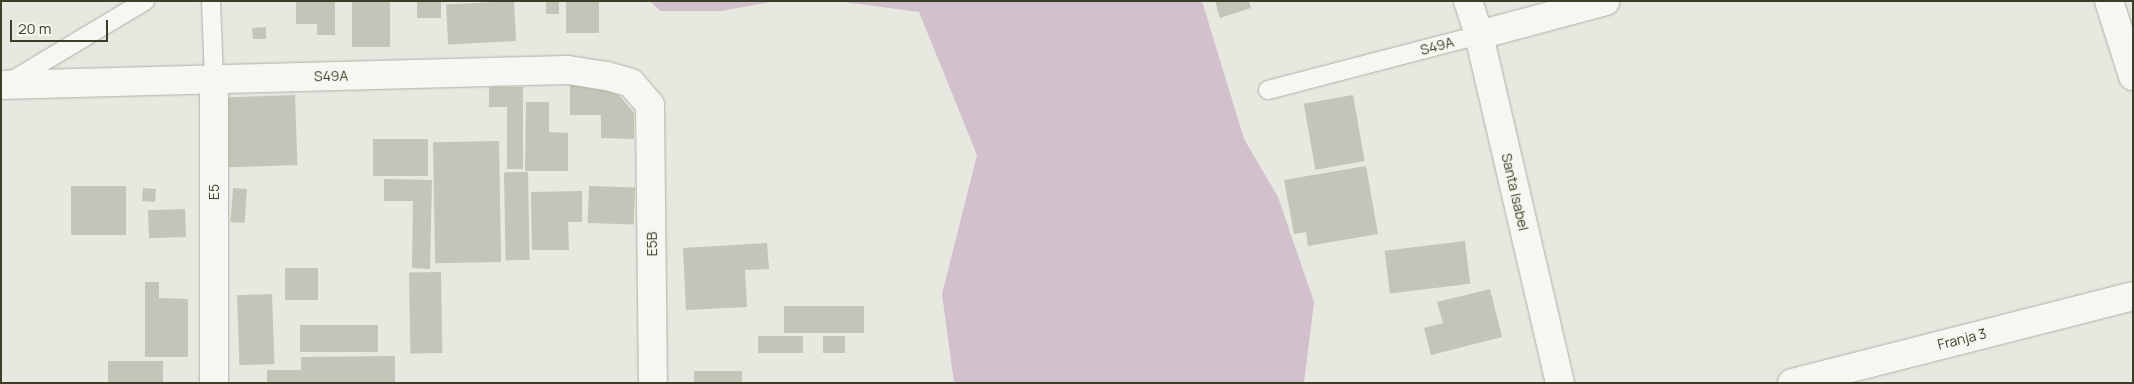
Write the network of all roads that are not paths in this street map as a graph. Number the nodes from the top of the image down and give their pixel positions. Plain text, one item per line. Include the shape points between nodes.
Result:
1 (145, 1) edge
2 (211, 1) edge
3 (1468, 1) edge
4 (1606, 1) edge
5 (2110, 1) edge
6 (1479, 35) junction
7 (2131, 64) edge
8 (214, 78) junction
9 (3, 85) edge
10 (1268, 90) dead end
11 (650, 105) joint
12 (2133, 296) edge
13 (214, 383) edge
14 (653, 383) edge
15 (1560, 383) edge
16 (1792, 383) edge

1 - 9 lane
2 - 8 lane, E5
3 - 6 street, Santa Isabel
4 - 6 street, S49A
5 - 7 street
6 - 10 lane, S49A
6 - 15 street, Santa Isabel
8 - 9 street, S49A
8 - 11 street, S49A via 568,70 631,83
8 - 13 street, E5
11 - 14 street, E5B
12 - 16 street, Franja 3

